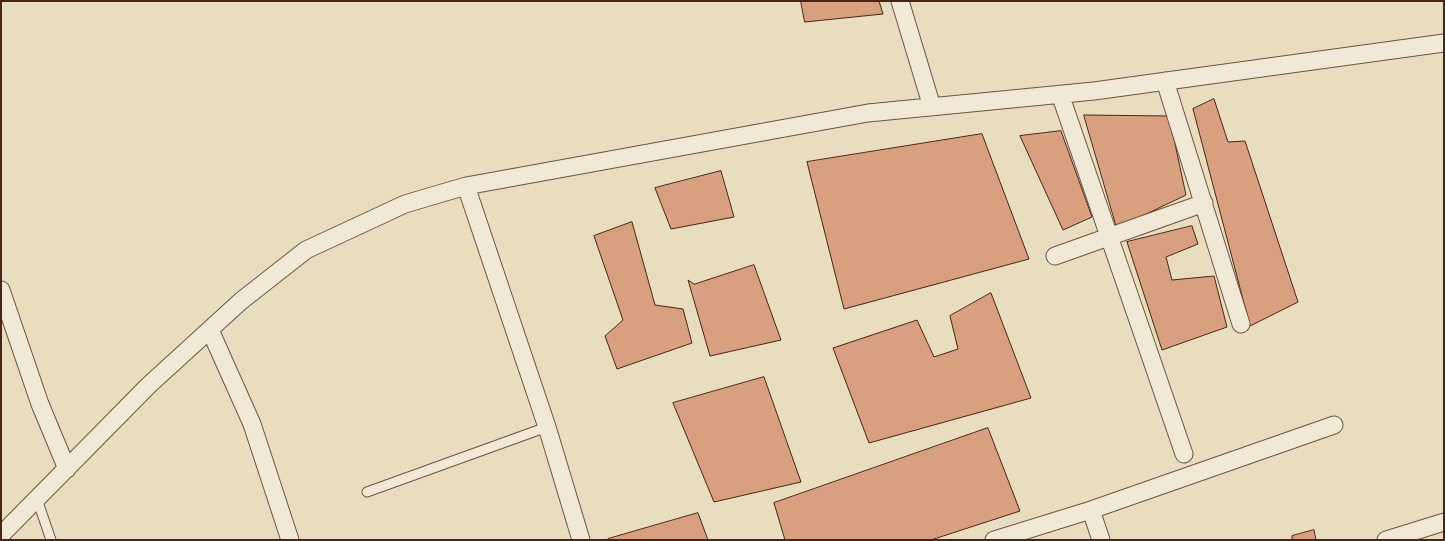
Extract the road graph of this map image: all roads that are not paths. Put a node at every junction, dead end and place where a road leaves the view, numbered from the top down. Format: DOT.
graph roads {
  1 [pos="900,1"];
  2 [pos="1444,43"];
  3 [pos="1165,81"];
  4 [pos="1060,94"];
  5 [pos="932,107"];
  6 [pos="466,186"];
  7 [pos="1204,203"];
  8 [pos="1109,237"];
  9 [pos="1055,256"];
  10 [pos="1,290"];
  11 [pos="1241,324"];
  12 [pos="210,330"];
  13 [pos="1334,425"];
  14 [pos="547,427"];
  15 [pos="1184,454"];
  16 [pos="67,469"];
  17 [pos="367,492"];
  18 [pos="37,499"];
  19 [pos="1091,510"];
  20 [pos="1444,522"];
  21 [pos="1,535"];
  22 [pos="1395,539"];
  23 [pos="51,540"];
  24 [pos="290,540"];
  25 [pos="581,540"];
  26 [pos="994,540"];
  27 [pos="1100,540"];
  1 -- 5 [label="street"];
  2 -- 3 [label="street"];
  3 -- 4 [label="street"];
  3 -- 7 [label="street"];
  4 -- 5 [label="street"];
  4 -- 8 [label="street"];
  5 -- 6 [label="street"];
  6 -- 12 [label="street"];
  6 -- 14 [label="street"];
  7 -- 8 [label="street"];
  7 -- 11 [label="street"];
  8 -- 9 [label="street"];
  8 -- 15 [label="street"];
  10 -- 16 [label="street"];
  12 -- 16 [label="street"];
  12 -- 24 [label="street"];
  13 -- 19 [label="street"];
  14 -- 17 [label="lane"];
  14 -- 25 [label="street"];
  16 -- 18 [label="street"];
  18 -- 21 [label="street"];
  18 -- 23 [label="lane"];
  19 -- 26 [label="street"];
  19 -- 27 [label="street"];
  20 -- 22 [label="street"];
}
